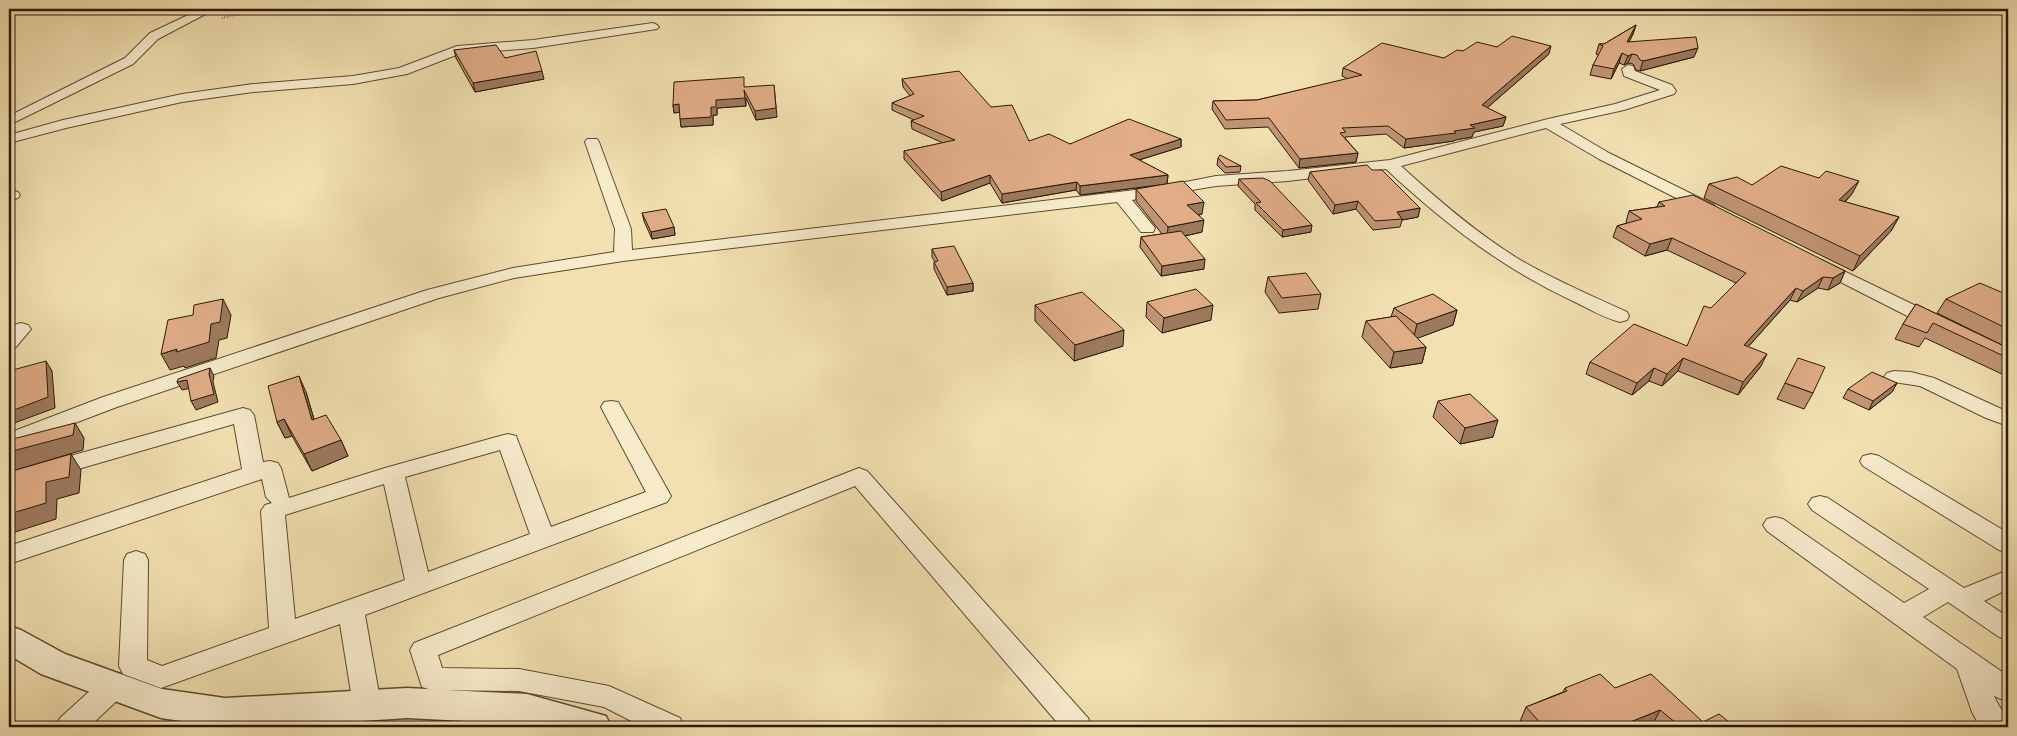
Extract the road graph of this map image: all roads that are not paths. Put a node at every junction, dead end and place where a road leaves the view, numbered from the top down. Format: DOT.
graph roads {
  1 [pos="209,9"];
  2 [pos="653,27"];
  3 [pos="1628,69"];
  4 [pos="9,121"];
  5 [pos="1548,124"];
  6 [pos="9,139"];
  7 [pos="592,142"];
  8 [pos="1390,164"];
  9 [pos="1120,196"];
  10 [pos="1722,215"];
  11 [pos="1147,228"];
  12 [pos="623,256"];
  13 [pos="1807,258"];
  14 [pos="1620,316"];
  15 [pos="1954,332"];
  16 [pos="1894,377"];
  17 [pos="611,407"];
  18 [pos="2008,419"];
  19 [pos="9,441"];
  20 [pos="1871,461"];
  21 [pos="254,472"];
  22 [pos="393,473"];
  23 [pos="9,481"];
  24 [pos="278,497"];
  25 [pos="1820,504"];
  26 [pos="1775,525"];
  27 [pos="544,539"];
  28 [pos="2008,544"];
  29 [pos="9,555"];
  30 [pos="136,560"];
  31 [pos="2008,579"];
  32 [pos="419,585"];
  33 [pos="1956,595"];
  34 [pos="351,610"];
  35 [pos="1902,616"];
  36 [pos="2008,630"];
  37 [pos="283,634"];
  38 [pos="9,639"];
  39 [pos="1969,664"];
  40 [pos="114,686"];
  41 [pos="2008,691"];
  42 [pos="428,692"];
  43 [pos="367,705"];
  44 [pos="70,727"];
  45 [pos="593,727"];
  46 [pos="670,727"];
  47 [pos="1078,727"];
  48 [pos="1996,727"];
  1 -- 4 [label="street"];
  2 -- 6 [label="street"];
  3 -- 5 [label="street"];
  5 -- 8 [label="street"];
  5 -- 10 [label="street"];
  7 -- 12 [label="street"];
  8 -- 9 [label="street"];
  8 -- 14 [label="street"];
  9 -- 11 [label="street"];
  9 -- 12 [label="street"];
  12 -- 19 [label="street"];
  13 -- 15 [label="street"];
  16 -- 18 [label="street"];
  17 -- 27 [label="street"];
  20 -- 28 [label="street"];
  21 -- 23 [label="street"];
  21 -- 24 [label="street"];
  21 -- 29 [label="street"];
  22 -- 27 [label="street"];
  22 -- 32 [label="street"];
  22 -- 37 [label="street"];
  25 -- 33 [label="street"];
  26 -- 35 [label="street"];
  27 -- 32 [label="street"];
  30 -- 37 [label="street"];
  31 -- 33 [label="street"];
  32 -- 34 [label="street"];
  33 -- 35 [label="street"];
  33 -- 36 [label="street"];
  34 -- 37 [label="street"];
  34 -- 43 [label="street"];
  35 -- 39 [label="street"];
  38 -- 40 [label="street"];
  39 -- 41 [label="street"];
  39 -- 48 [label="street"];
  40 -- 43 [label="street"];
  40 -- 44 [label="street"];
  42 -- 43 [label="street"];
  42 -- 45 [label="street"];
  42 -- 46 [label="street"];
  42 -- 47 [label="street"];
}
